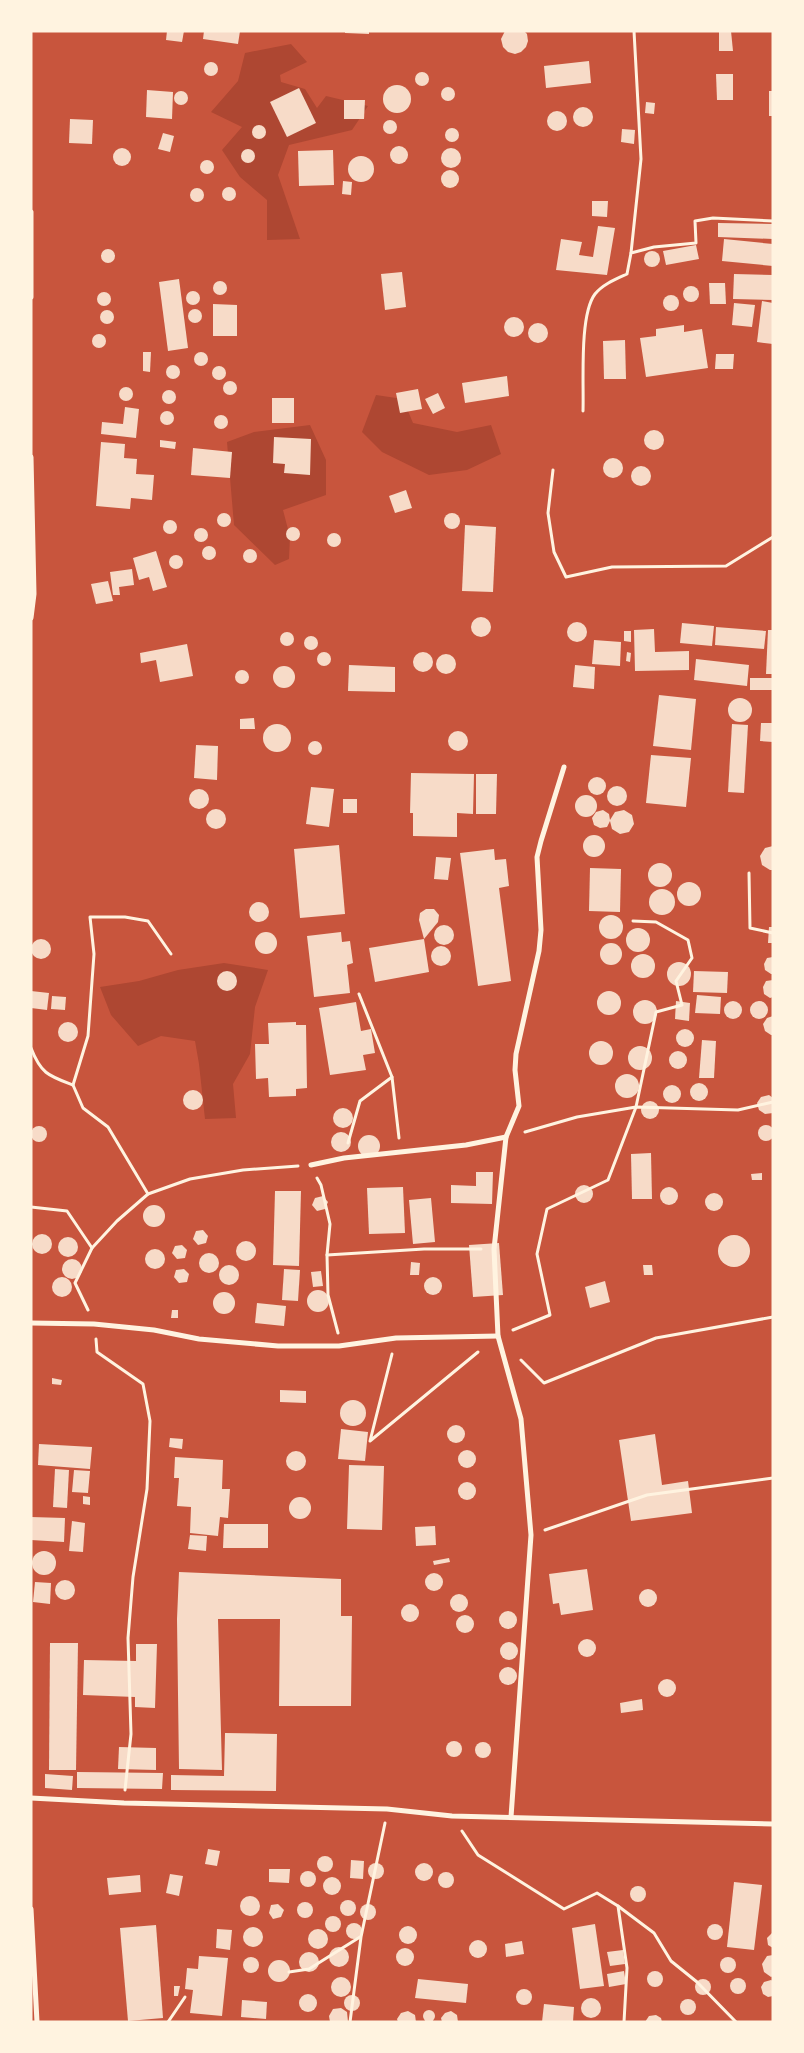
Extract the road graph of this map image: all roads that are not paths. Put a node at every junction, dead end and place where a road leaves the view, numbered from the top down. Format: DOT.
graph roads {
  1 [pos="31,212"];
  2 [pos="31,297"];
  3 [pos="31,458"];
  4 [pos="31,618"];
  5 [pos="564,767"];
  6 [pos="506,1137"];
  7 [pos="310,1166"];
  8 [pos="31,1323"];
  9 [pos="498,1336"];
  10 [pos="31,1798"];
  11 [pos="511,1817"];
  12 [pos="773,1824"];
  13 [pos="31,1909"];
  14 [pos="37,2022"];
  1 -- 2 [label="street"];
  3 -- 4 [label="street"];
  5 -- 6 [label="street"];
  6 -- 7 [label="street"];
  6 -- 9 [label="street"];
  8 -- 9 [label="street"];
  9 -- 11 [label="street"];
  10 -- 11 [label="street"];
  11 -- 12 [label="street"];
  13 -- 14 [label="street"];
}
